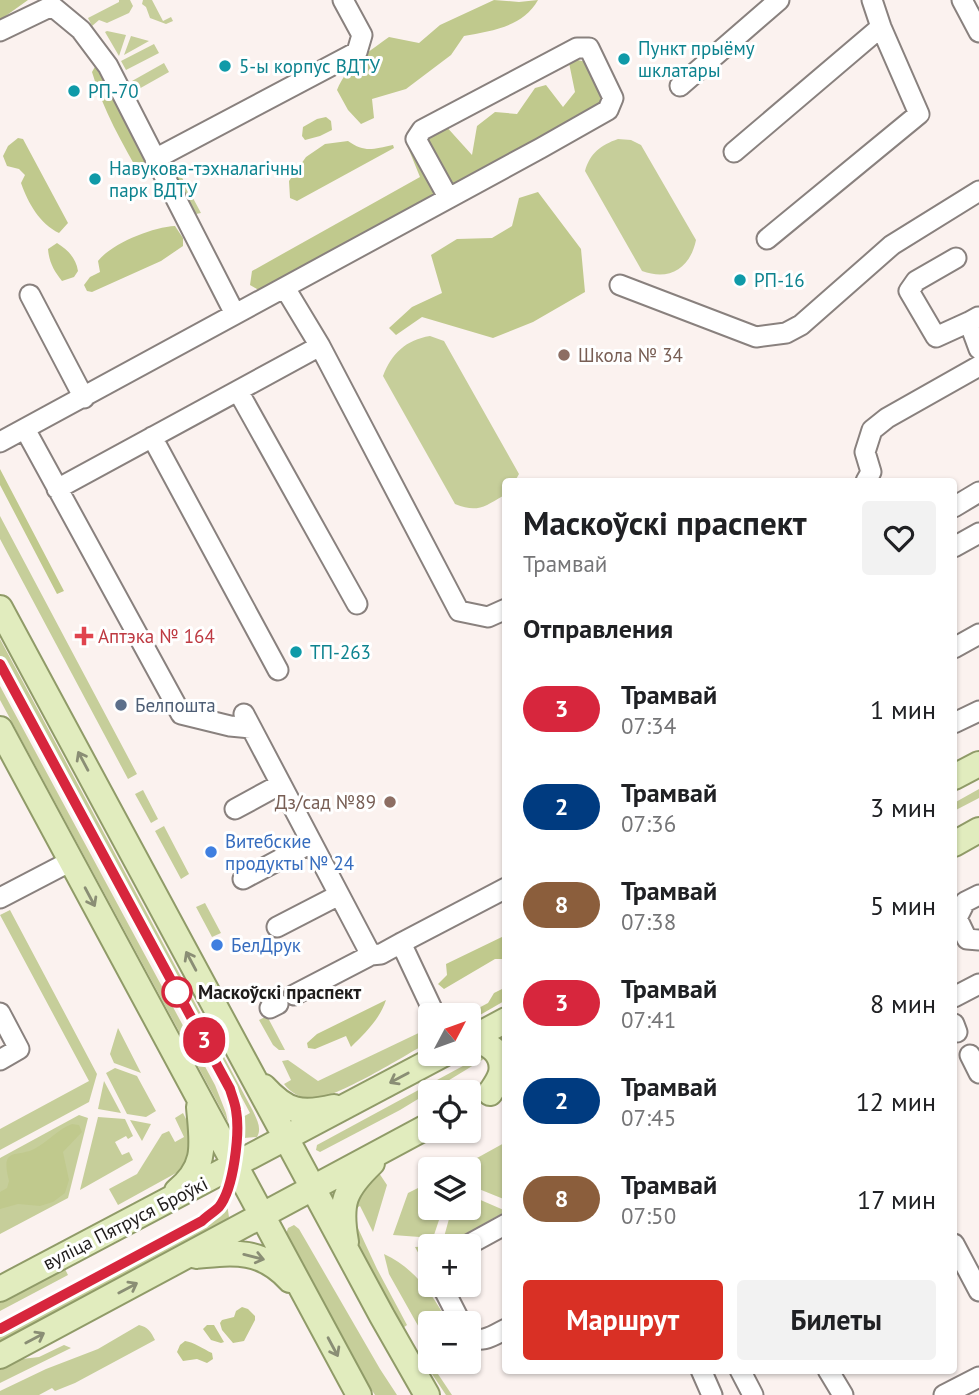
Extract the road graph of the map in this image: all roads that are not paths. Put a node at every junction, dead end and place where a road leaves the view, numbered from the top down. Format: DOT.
graph roads {
  1 [pos="343,0"];
  2 [pos="779,0"];
  3 [pos="872,0"];
  4 [pos="962,0"];
  5 [pos="50,3"];
  6 [pos="881,27"];
  7 [pos="0,31"];
  8 [pos="979,32"];
  9 [pos="680,86"];
  10 [pos="734,152"];
  11 [pos="155,159"];
  12 [pos="979,191"];
  13 [pos="448,197"];
  14 [pos="767,239"];
  15 [pos="956,258"];
  16 [pos="620,285"];
  17 [pos="285,288"];
  18 [pos="30,295"];
  19 [pos="235,314"];
  20 [pos="974,319"];
  21 [pos="320,346"];
  22 [pos="979,349"];
  23 [pos="979,366"];
  24 [pos="238,391"];
  25 [pos="84,398"];
  26 [pos="25,429"];
  27 [pos="152,437"];
  28 [pos="0,442"];
  29 [pos="868,478"];
  30 [pos="57,489"];
  31 [pos="979,492"];
  32 [pos="957,505"];
  33 [pos="979,533"];
  34 [pos="957,545"];
  35 [pos="356,604"];
  36 [pos="0,608"];
  37 [pos="502,611"];
  38 [pos="979,634"];
  39 [pos="957,646"];
  40 [pos="278,670"];
  41 [pos="979,710"];
  42 [pos="957,721"];
  43 [pos="0,729"];
  44 [pos="979,764"];
  45 [pos="957,775"];
  46 [pos="281,784"];
  47 [pos="235,809"];
  48 [pos="979,830"];
  49 [pos="957,842"];
  50 [pos="311,843"];
  51 [pos="71,861"];
  52 [pos="243,879"];
  53 [pos="502,890"];
  54 [pos="339,895"];
  55 [pos="979,895"];
  56 [pos="0,898"];
  57 [pos="277,928"];
  58 [pos="979,940"];
  59 [pos="401,943"];
  60 [pos="371,955"];
  61 [pos="979,984"];
  62 [pos="957,996"];
  63 [pos="281,1002"];
  64 [pos="429,1003"];
  65 [pos="0,1013"];
  66 [pos="502,1024"];
  67 [pos="481,1035"];
  68 [pos="481,1043"];
  69 [pos="0,1060"];
  70 [pos="247,1064"];
  71 [pos="422,1066"];
  72 [pos="488,1094"];
  73 [pos="198,1098"];
  74 [pos="354,1102"];
  75 [pos="418,1132"];
  76 [pos="287,1138"];
  77 [pos="388,1148"];
  78 [pos="236,1165"];
  79 [pos="312,1187"];
  80 [pos="160,1205"];
  81 [pos="262,1215"];
  82 [pos="502,1226"];
  83 [pos="481,1238"];
  84 [pos="957,1250"];
  85 [pos="347,1253"];
  86 [pos="187,1256"];
  87 [pos="0,1289"];
  88 [pos="979,1291"];
  89 [pos="307,1298"];
  90 [pos="502,1331"];
  91 [pos="481,1339"];
  92 [pos="0,1356"];
  93 [pos="705,1374"];
  94 [pos="742,1374"];
  95 [pos="830,1374"];
  96 [pos="979,1377"];
  97 [pos="359,1395"];
  98 [pos="427,1395"];
  99 [pos="712,1395"];
  100 [pos="753,1395"];
  101 [pos="843,1395"];
  102 [pos="944,1395"];
  1 -- 11 [label="lane"];
  2 -- 9 [label="lane"];
  3 -- 6 [label="lane"];
  4 -- 8 [label="lane"];
  5 -- 7 [label="lane"];
  5 -- 11 [label="lane"];
  6 -- 10 [label="lane"];
  6 -- 14 [label="lane"];
  11 -- 19 [label="lane"];
  12 -- 16 [label="lane"];
  13 -- 13 [label="lane"];
  13 -- 17 [label="lane"];
  15 -- 20 [label="lane"];
  17 -- 19 [label="lane"];
  17 -- 21 [label="lane"];
  18 -- 25 [label="lane"];
  19 -- 25 [label="lane"];
  20 -- 22 [label="lane"];
  21 -- 24 [label="lane"];
  21 -- 37 [label="lane"];
  23 -- 29 [label="lane"];
  24 -- 27 [label="lane"];
  24 -- 35 [label="lane"];
  25 -- 26 [label="lane"];
  26 -- 28 [label="lane"];
  26 -- 30 [label="lane"];
  27 -- 30 [label="lane"];
  27 -- 40 [label="lane"];
  30 -- 46 [label="lane"];
  31 -- 32 [label="lane"];
  33 -- 34 [label="lane"];
  70 -- 36 [label="main road, one-way"];
  38 -- 39 [label="lane"];
  41 -- 42 [label="lane"];
  43 -- 51 [label="main road"];
  44 -- 45 [label="main road"];
  46 -- 47 [label="lane"];
  46 -- 50 [label="lane"];
  48 -- 49 [label="main road"];
  50 -- 52 [label="lane"];
  50 -- 54 [label="lane"];
  51 -- 56 [label="lane"];
  51 -- 73 [label="main road, one-way"];
  53 -- 59 [label="lane"];
  54 -- 57 [label="lane"];
  54 -- 60 [label="lane"];
  55 -- 58 [label="lane"];
  59 -- 60 [label="lane"];
  59 -- 64 [label="lane"];
  60 -- 63 [label="lane"];
  61 -- 62 [label="lane"];
  65 -- 69 [label="lane"];
  66 -- 67 [label="main road"];
  68 -- 72 [label="main road"];
  70 -- 74 [label="main road"];
  70 -- 76 [label="main road"];
  71 -- 74 [label="main road, вуліца Пятруся Броўкі, one-way"];
  73 -- 78 [label="main road"];
  73 -- 80 [label="main road"];
  74 -- 76 [label="main road, вуліца Пятруся Броўкі"];
  75 -- 77 [label="main road"];
  76 -- 78 [label="main road, вуліца Пятруся Броўкі"];
  76 -- 79 [label="main road"];
  77 -- 79 [label="main road"];
  77 -- 85 [label="main road"];
  78 -- 80 [label="main road, вуліца Пятруся Броўкі"];
  78 -- 81 [label="main road"];
  79 -- 81 [label="main road"];
  79 -- 85 [label="main road"];
  80 -- 87 [label="main road, вуліца Пятруся Броўкі"];
  81 -- 86 [label="main road"];
  81 -- 89 [label="main road"];
  82 -- 83 [label="lane"];
  84 -- 88 [label="lane"];
  85 -- 98 [label="main road"];
  86 -- 89 [label="main road, one-way"];
  92 -- 86 [label="main road, one-way"];
  89 -- 97 [label="main road, one-way"];
  90 -- 91 [label="lane"];
  93 -- 99 [label="lane"];
  94 -- 100 [label="lane"];
  95 -- 101 [label="lane"];
  96 -- 102 [label="lane"];
}
